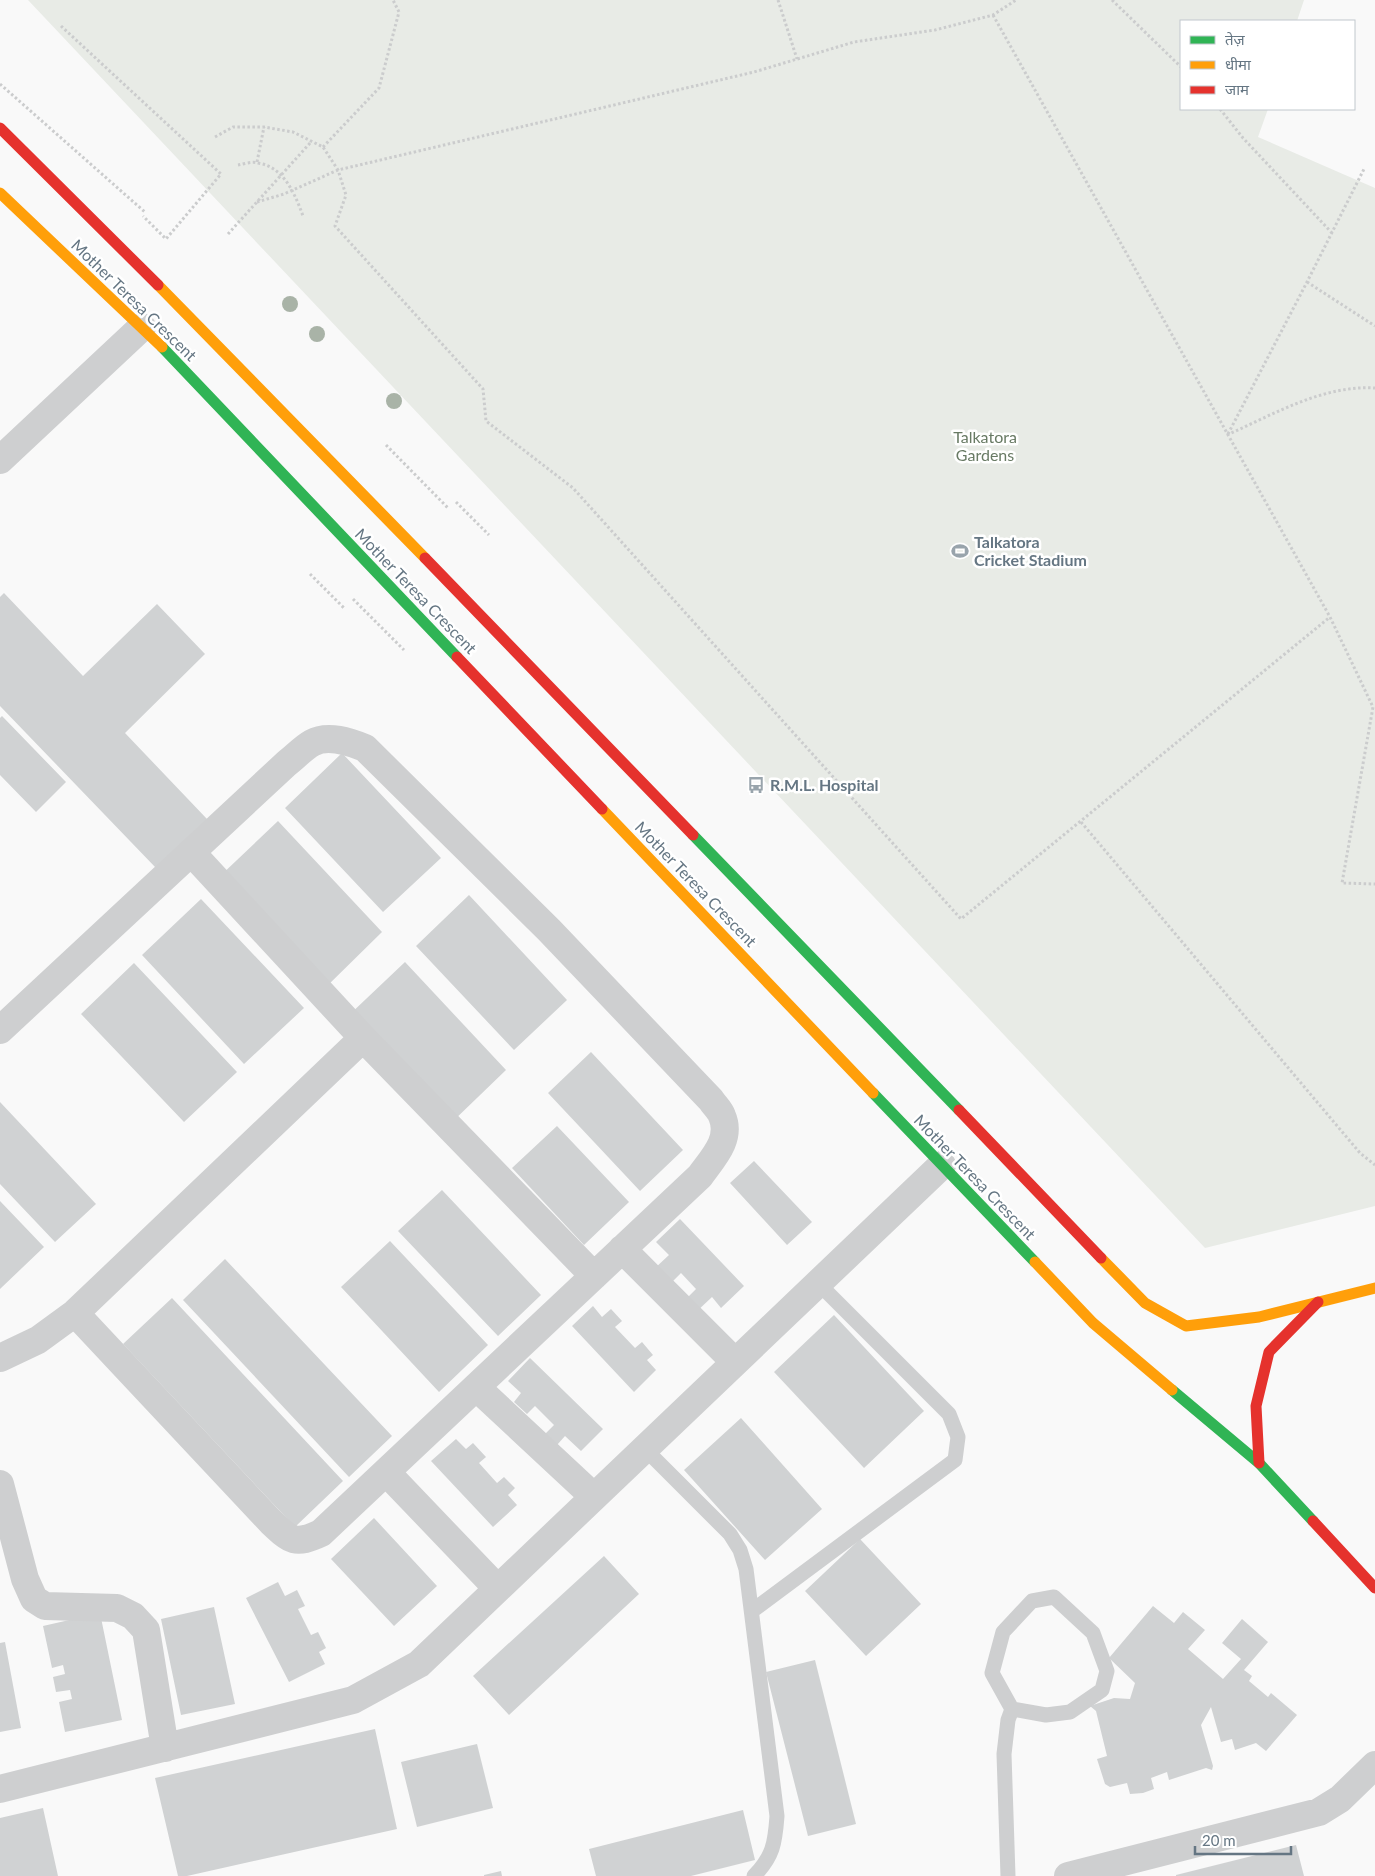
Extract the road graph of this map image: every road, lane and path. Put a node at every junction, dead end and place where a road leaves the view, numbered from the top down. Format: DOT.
graph roads {
  1 [pos="392,0"];
  2 [pos="778,0"];
  3 [pos="1016,0"];
  4 [pos="1112,0"];
  5 [pos="993,15"];
  6 [pos="61,26"];
  7 [pos="797,59"];
  8 [pos="1180,66"];
  9 [pos="0,84"];
  10 [pos="1221,110"];
  11 [pos="264,127"];
  12 [pos="0,128"];
  13 [pos="215,137"];
  14 [pos="312,142"];
  15 [pos="323,147"];
  16 [pos="257,162"];
  17 [pos="238,165"];
  18 [pos="1364,169"];
  19 [pos="338,170"];
  20 [pos="281,176"];
  21 [pos="293,190"];
  22 [pos="0,193"];
  23 [pos="257,202"];
  24 [pos="303,216"];
  25 [pos="1332,233"];
  26 [pos="228,234"];
  27 [pos="1307,282"];
  28 [pos="1375,326"];
  29 [pos="142,327"];
  30 [pos="1375,388"];
  31 [pos="1227,434"];
  32 [pos="386,445"];
  33 [pos="0,460"];
  34 [pos="456,502"];
  35 [pos="448,508"];
  36 [pos="489,535"];
  37 [pos="310,574"];
  38 [pos="353,599"];
  39 [pos="344,608"];
  40 [pos="1330,617"];
  41 [pos="404,650"];
  42 [pos="1080,822"];
  43 [pos="191,852"];
  44 [pos="1375,884"];
  45 [pos="0,1030"];
  46 [pos="363,1038"];
  47 [pos="942,1165"];
  48 [pos="1375,1165"];
  49 [pos="622,1249"];
  50 [pos="594,1276"];
  51 [pos="817,1282"];
  52 [pos="1375,1288"];
  53 [pos="1318,1302"];
  54 [pos="75,1312"];
  55 [pos="0,1358"];
  56 [pos="734,1361"];
  57 [pos="476,1387"];
  58 [pos="644,1448"];
  59 [pos="1259,1463"];
  60 [pos="386,1472"];
  61 [pos="0,1484"];
  62 [pos="594,1496"];
  63 [pos="497,1588"];
  64 [pos="1375,1588"];
  65 [pos="752,1611"];
  66 [pos="1012,1709"];
  67 [pos="165,1748"];
  68 [pos="1375,1765"];
  69 [pos="0,1789"];
  70 [pos="754,1876"];
  71 [pos="1008,1876"];
  72 [pos="1068,1876"];
  1 -- 15 [label="path"];
  2 -- 7 [label="path"];
  3 -- 5 [label="path"];
  4 -- 8 [label="path"];
  5 -- 7 [label="path"];
  5 -- 31 [label="path"];
  6 -- 9 [label="path"];
  7 -- 19 [label="path"];
  10 -- 25 [label="path"];
  11 -- 13 [label="path"];
  11 -- 14 [label="path"];
  11 -- 16 [label="path"];
  12 -- 53 [label="main road, Mother Teresa Crescent"];
  14 -- 15 [label="path"];
  14 -- 20 [label="path"];
  15 -- 19 [label="path"];
  16 -- 17 [label="path"];
  16 -- 20 [label="path"];
  18 -- 25 [label="path"];
  19 -- 21 [label="path"];
  19 -- 42 [label="path"];
  20 -- 21 [label="path"];
  20 -- 23 [label="path"];
  21 -- 23 [label="path"];
  21 -- 24 [label="path"];
  22 -- 29 [label="main road, Mother Teresa Crescent"];
  23 -- 26 [label="path"];
  25 -- 27 [label="path"];
  27 -- 28 [label="path"];
  27 -- 31 [label="path"];
  29 -- 33 [label="street"];
  29 -- 47 [label="main road, Mother Teresa Crescent"];
  30 -- 31 [label="path"];
  31 -- 40 [label="path"];
  32 -- 35 [label="path"];
  34 -- 36 [label="path"];
  37 -- 39 [label="path"];
  38 -- 41 [label="path"];
  40 -- 42 [label="path"];
  40 -- 44 [label="path"];
  42 -- 48 [label="path"];
  43 -- 45 [label="street"];
  43 -- 46 [label="street"];
  43 -- 49 [label="street"];
  46 -- 50 [label="street"];
  46 -- 54 [label="street"];
  47 -- 51 [label="street"];
  47 -- 59 [label="main road, Mother Teresa Crescent"];
  49 -- 50 [label="street"];
  49 -- 56 [label="street"];
  50 -- 57 [label="street"];
  51 -- 56 [label="street"];
  51 -- 65 [label="lane"];
  52 -- 53 [label="main road, Mother Teresa Crescent"];
  53 -- 59 [label="main road"];
  54 -- 55 [label="street"];
  54 -- 60 [label="street"];
  56 -- 58 [label="street"];
  57 -- 60 [label="street"];
  57 -- 62 [label="street"];
  58 -- 62 [label="street"];
  58 -- 65 [label="lane"];
  59 -- 64 [label="main road, Mother Teresa Crescent"];
  60 -- 63 [label="street"];
  61 -- 67 [label="street"];
  62 -- 63 [label="street"];
  63 -- 67 [label="street"];
  65 -- 70 [label="lane"];
  66 -- 66 [label="lane"];
  66 -- 71 [label="lane"];
  67 -- 69 [label="street"];
  68 -- 72 [label="street"];
}
